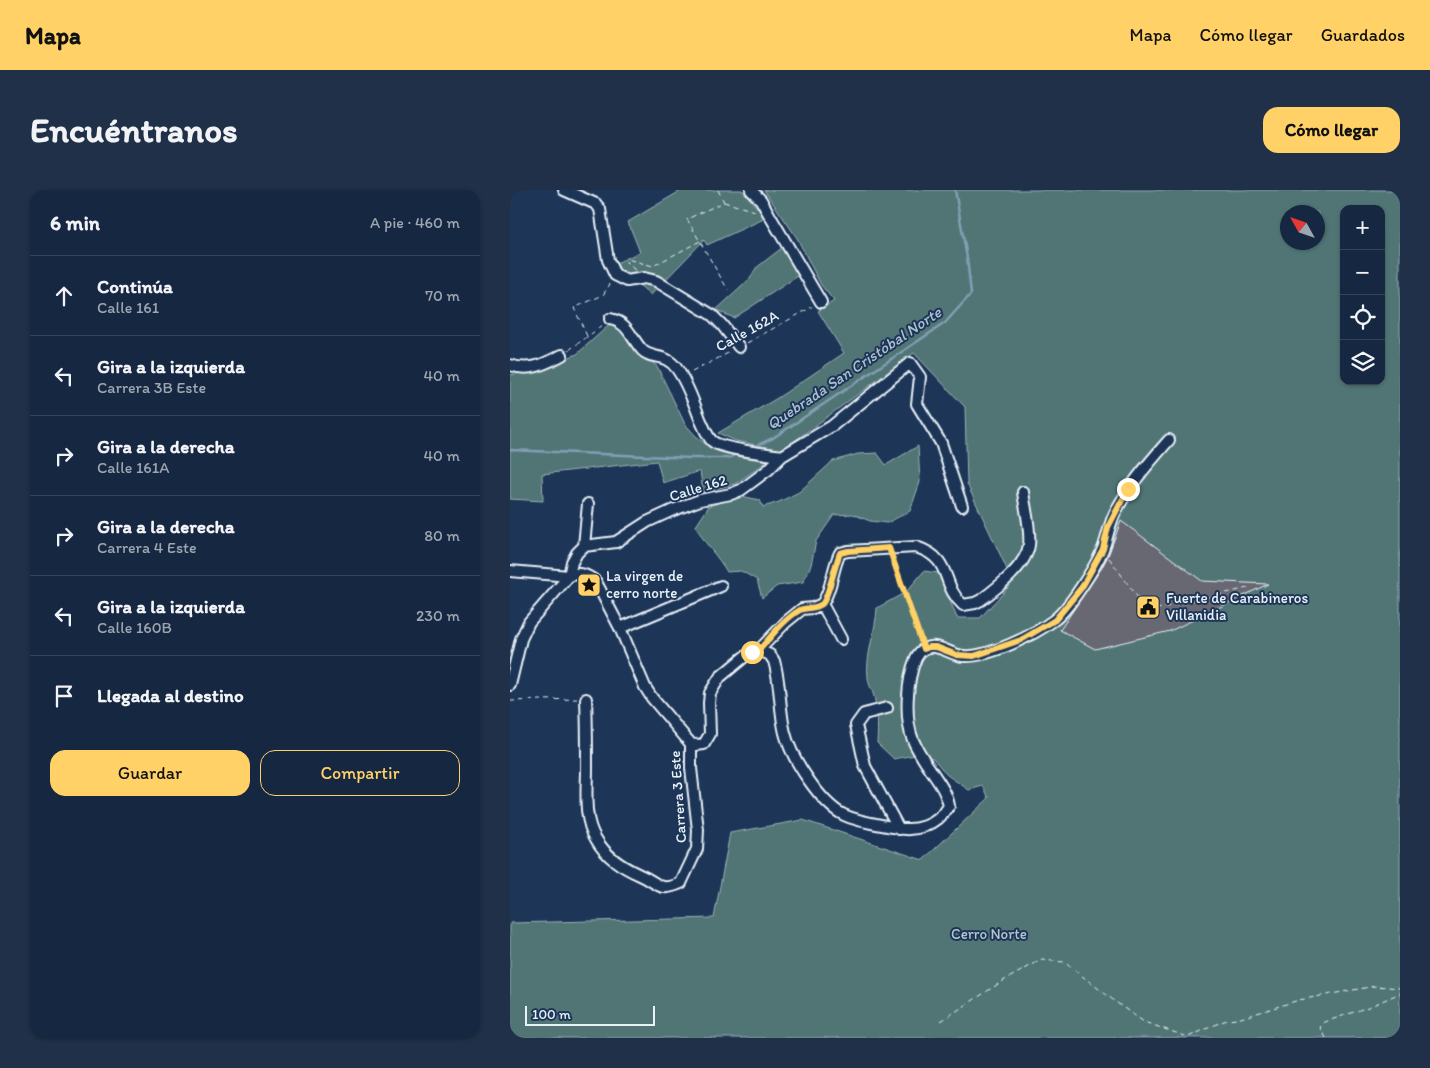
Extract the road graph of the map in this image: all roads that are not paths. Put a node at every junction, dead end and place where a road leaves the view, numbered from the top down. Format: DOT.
graph roads {
  1 [pos="564,190"];
  2 [pos="751,190"];
  3 [pos="821,302"];
  4 [pos="610,319"];
  5 [pos="739,347"];
  6 [pos="562,355"];
  7 [pos="510,364"];
  8 [pos="1169,440"];
  9 [pos="782,456"];
  10 [pos="1023,492"];
  11 [pos="588,504"];
  12 [pos="962,506"];
  13 [pos="584,546"];
  14 [pos="510,570"];
  15 [pos="569,576"];
  16 [pos="721,586"];
  17 [pos="822,604"];
  18 [pos="620,628"];
  19 [pos="841,639"];
  20 [pos="759,650"];
  21 [pos="510,685"];
  22 [pos="586,699"];
  23 [pos="887,708"];
  24 [pos="691,744"];
  25 [pos="900,829"];
  1 -- 5 [label="street"];
  2 -- 3 [label="street"];
  4 -- 9 [label="street"];
  6 -- 7 [label="street"];
  8 -- 25 [label="street"];
  9 -- 12 [label="street, Calle 162"];
  9 -- 13 [label="street, Calle 162"];
  10 -- 17 [label="street"];
  11 -- 13 [label="street"];
  13 -- 15 [label="street"];
  14 -- 15 [label="street"];
  15 -- 18 [label="street, Carrera 3 Este"];
  15 -- 21 [label="street"];
  16 -- 18 [label="street"];
  17 -- 19 [label="street"];
  17 -- 20 [label="street"];
  18 -- 24 [label="street, Carrera 3 Este"];
  20 -- 24 [label="street"];
  20 -- 25 [label="street"];
  22 -- 24 [label="street, Carrera 3 Este"];
  23 -- 25 [label="street"];
}
